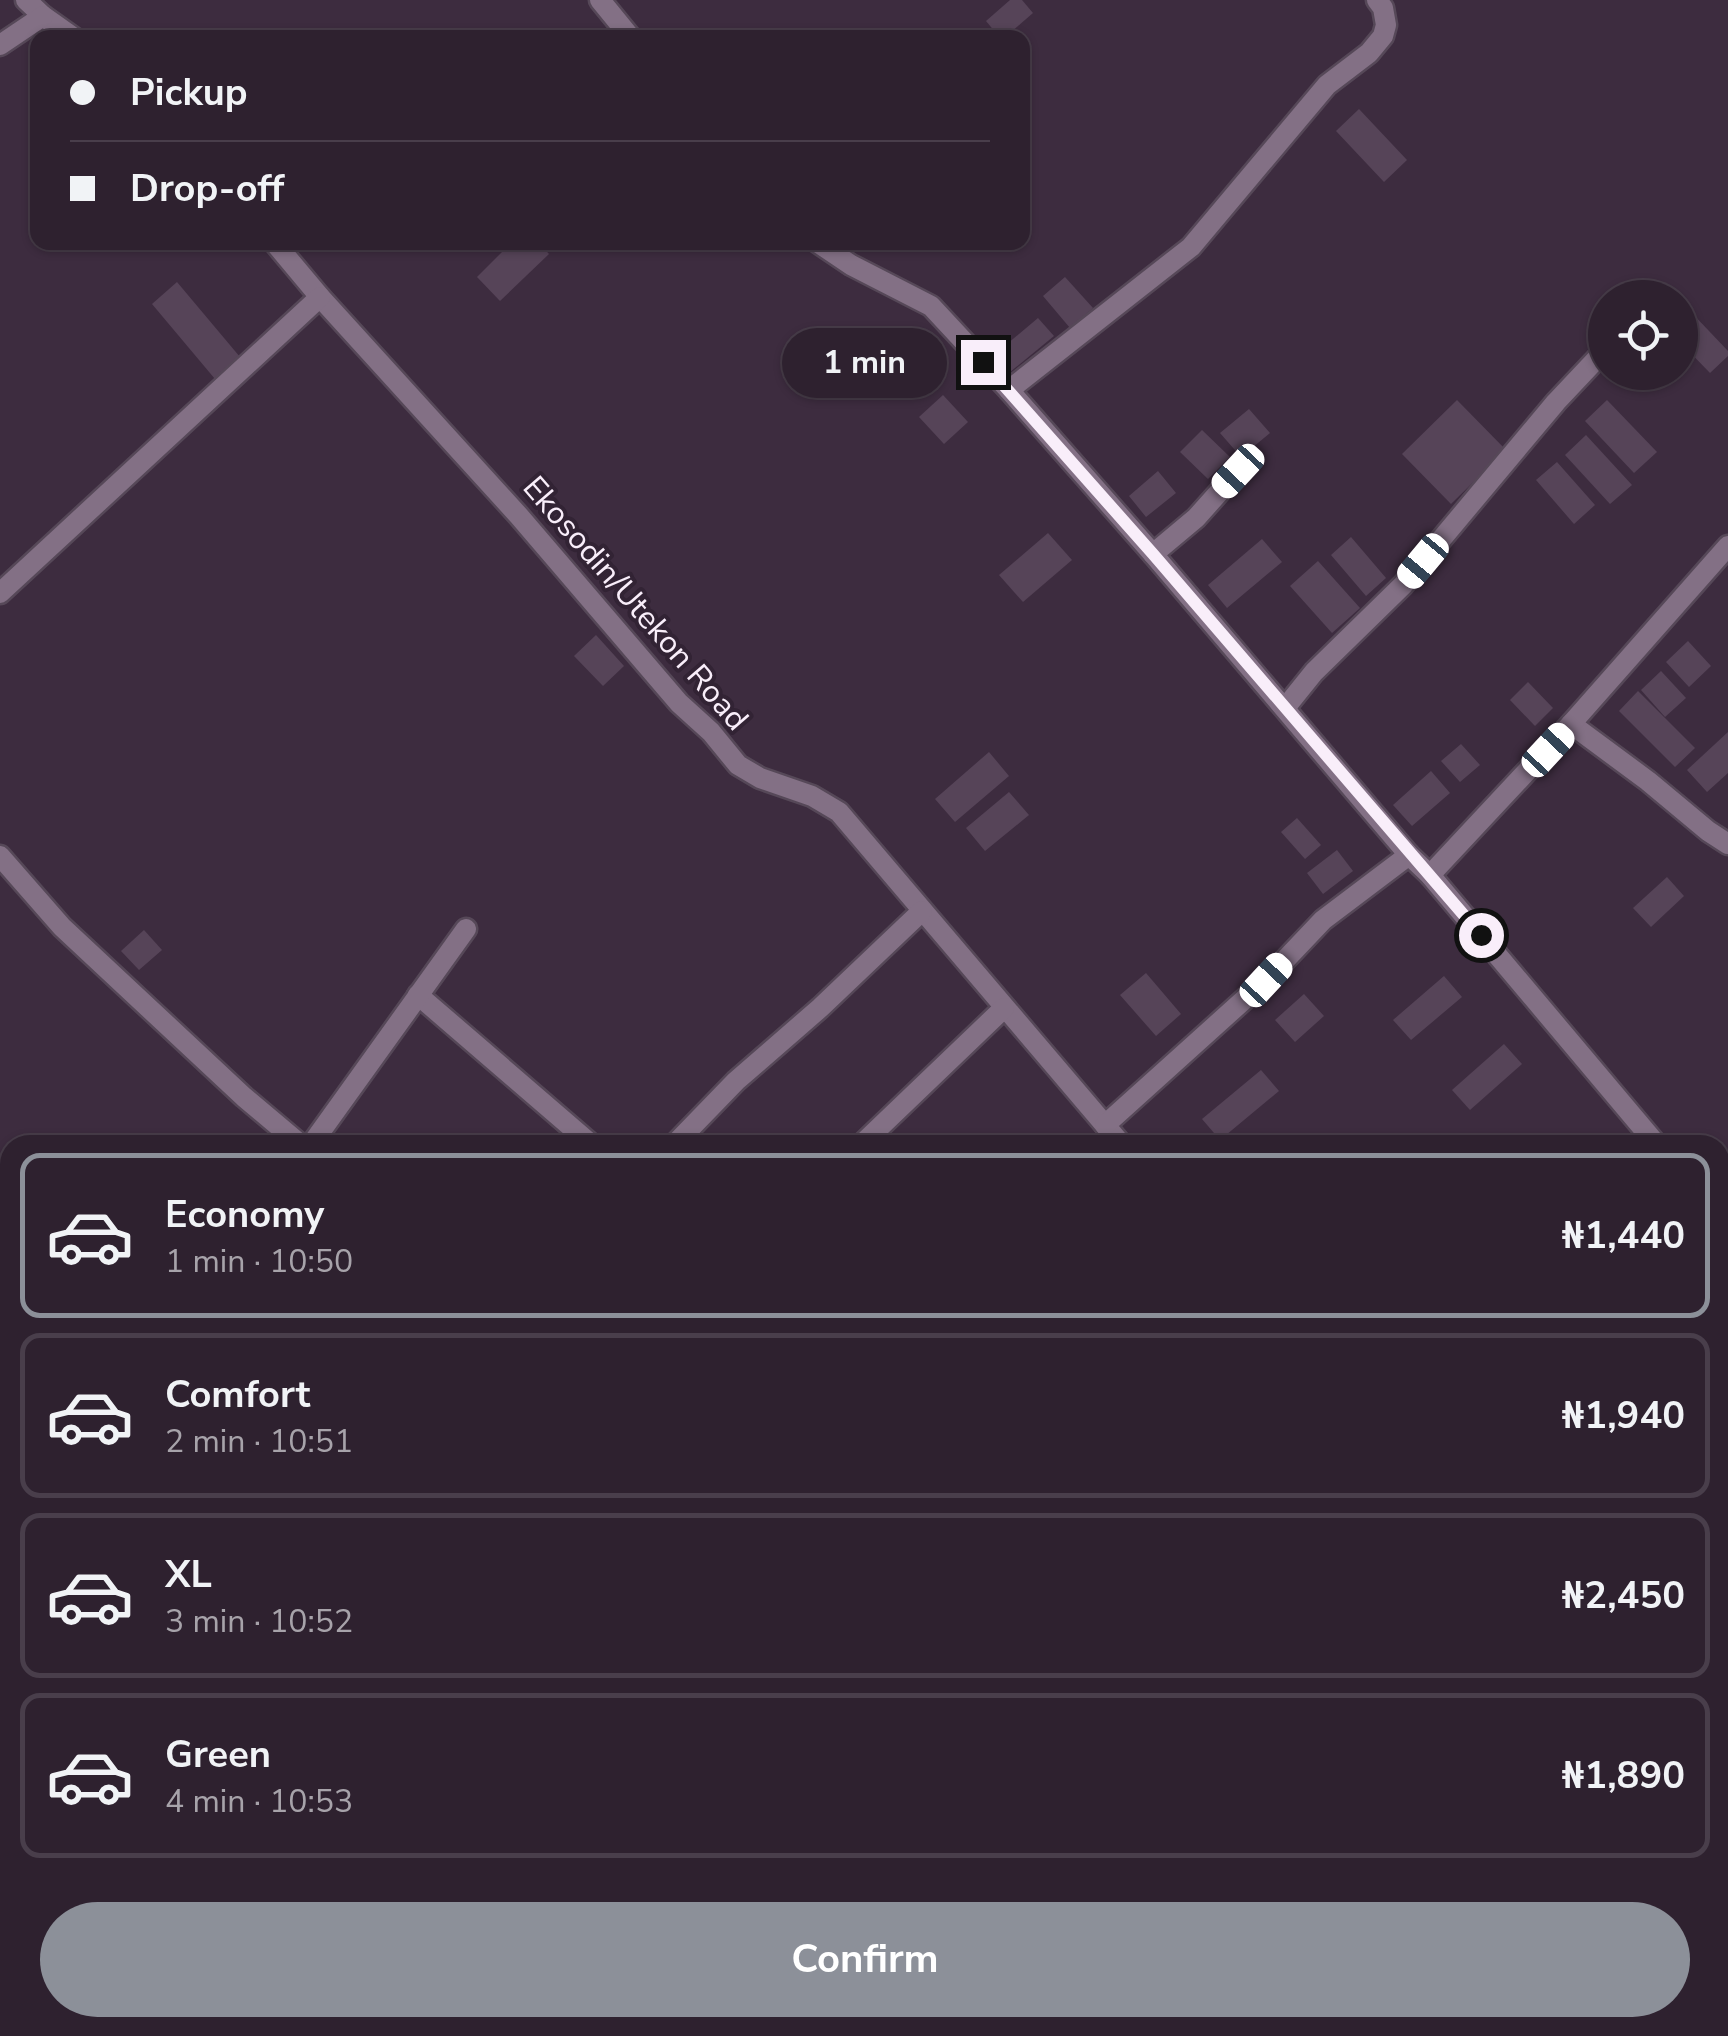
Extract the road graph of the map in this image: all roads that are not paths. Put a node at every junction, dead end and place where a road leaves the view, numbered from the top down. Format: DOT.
graph roads {
  1 [pos="26,0"];
  2 [pos="600,0"];
  3 [pos="1377,0"];
  4 [pos="43,16"];
  5 [pos="63,30"];
  6 [pos="624,30"];
  7 [pos="0,44"];
  8 [pos="281,250"];
  9 [pos="830,250"];
  10 [pos="320,297"];
  11 [pos="1588,368"];
  12 [pos="1009,390"];
  13 [pos="1238,471"];
  14 [pos="1727,549"];
  15 [pos="1153,554"];
  16 [pos="0,592"];
  17 [pos="1285,708"];
  18 [pos="1572,724"];
  19 [pos="1728,844"];
  20 [pos="1409,854"];
  21 [pos="4,868"];
  22 [pos="1430,875"];
  23 [pos="922,911"];
  24 [pos="466,929"];
  25 [pos="418,995"];
  26 [pos="1004,1008"];
  27 [pos="1106,1125"];
  28 [pos="289,1135"];
  29 [pos="318,1135"];
  30 [pos="580,1135"];
  31 [pos="684,1135"];
  32 [pos="871,1135"];
  33 [pos="1114,1135"];
  34 [pos="1650,1135"];
  1 -- 4 [label="street"];
  2 -- 6 [label="street"];
  3 -- 12 [label="street"];
  4 -- 5 [label="street"];
  4 -- 7 [label="street"];
  8 -- 10 [label="street, Ekosodin/Utekon Road"];
  9 -- 12 [label="street"];
  10 -- 16 [label="street"];
  10 -- 23 [label="street, Ekosodin/Utekon Road"];
  11 -- 17 [label="street"];
  12 -- 15 [label="street"];
  13 -- 15 [label="street"];
  14 -- 18 [label="street"];
  15 -- 17 [label="street"];
  17 -- 20 [label="street"];
  18 -- 19 [label="street"];
  18 -- 22 [label="street"];
  20 -- 22 [label="street"];
  20 -- 27 [label="street"];
  21 -- 28 [label="street"];
  22 -- 34 [label="street"];
  23 -- 26 [label="street, Ekosodin/Utekon Road"];
  23 -- 31 [label="street"];
  24 -- 25 [label="street"];
  25 -- 29 [label="street"];
  25 -- 30 [label="street"];
  26 -- 27 [label="street, Ekosodin/Utekon Road"];
  26 -- 32 [label="street"];
  27 -- 33 [label="street, Ekosodin/Utekon Road"];
}
